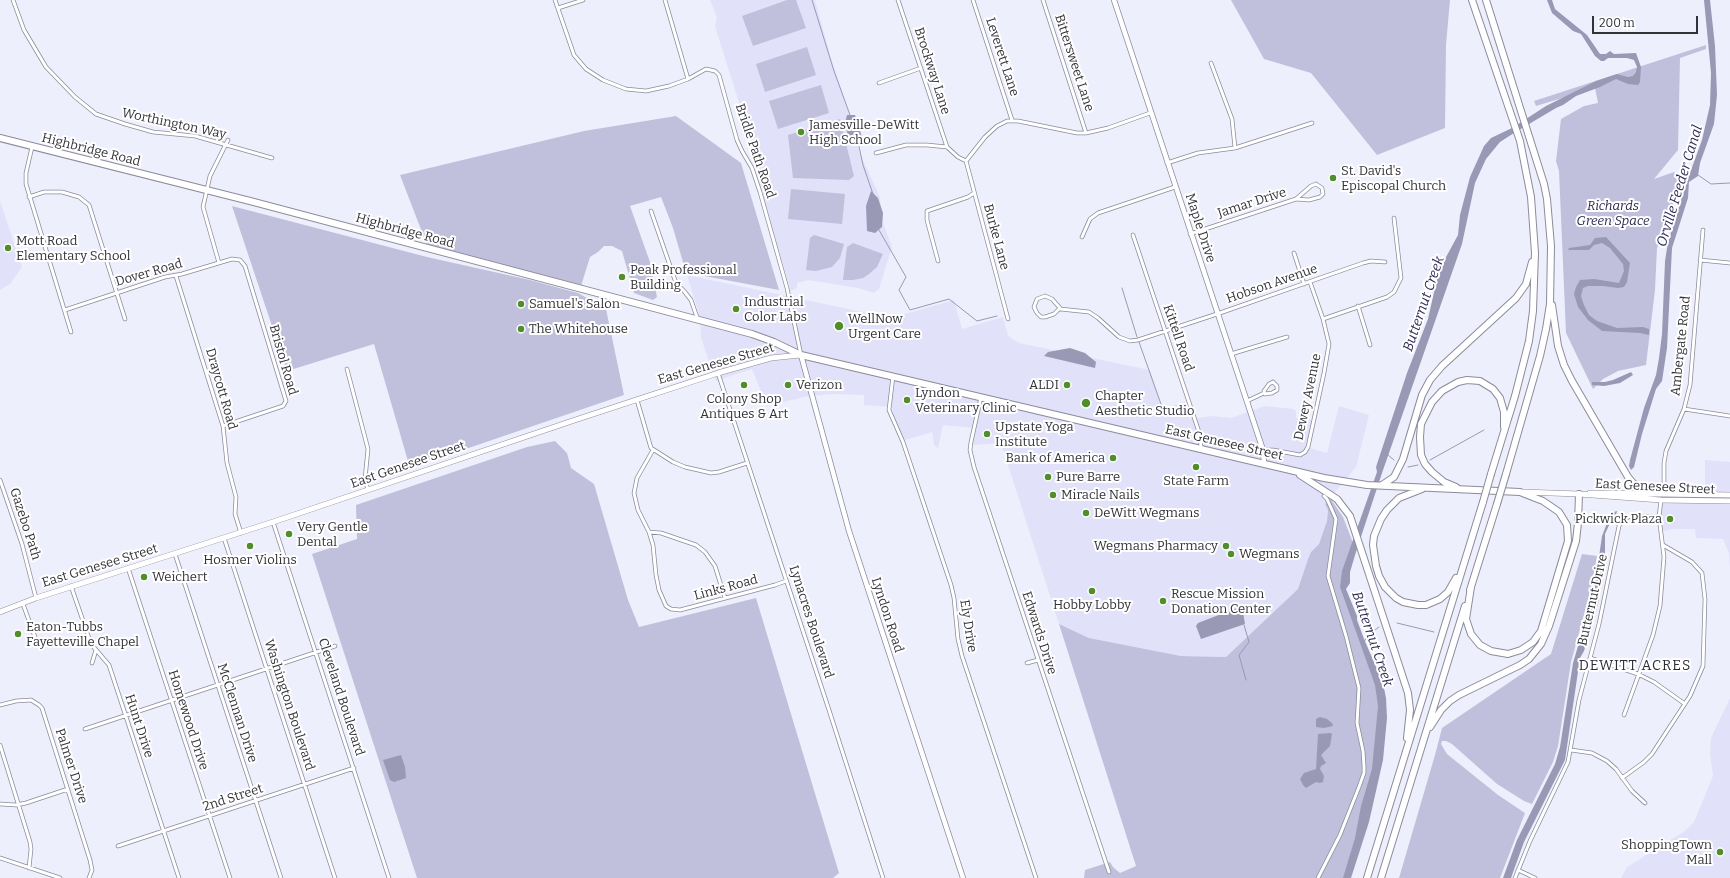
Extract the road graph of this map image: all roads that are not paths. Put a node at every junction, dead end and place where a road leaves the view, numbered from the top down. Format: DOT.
graph roads {
  1 [pos="13,0"];
  2 [pos="555,0"];
  3 [pos="583,0"];
  4 [pos="665,0"];
  5 [pos="898,0"];
  6 [pos="973,0"];
  7 [pos="1043,0"];
  8 [pos="1114,0"];
  9 [pos="1472,0"];
  10 [pos="1486,0"];
  11 [pos="558,8"];
  12 [pos="1211,63"];
  13 [pos="921,68"];
  14 [pos="688,79"];
  15 [pos="879,83"];
  16 [pos="1150,113"];
  17 [pos="1012,120"];
  18 [pos="1312,123"];
  19 [pos="1086,133"];
  20 [pos="0,138"];
  21 [pos="228,140"];
  22 [pos="226,144"];
  23 [pos="32,147"];
  24 [pos="947,148"];
  25 [pos="1235,148"];
  26 [pos="876,154"];
  27 [pos="272,158"];
  28 [pos="966,161"];
  29 [pos="1167,163"];
  30 [pos="1175,187"];
  31 [pos="207,191"];
  32 [pos="974,193"];
  33 [pos="29,197"];
  34 [pos="1296,199"];
  35 [pos="651,211"];
  36 [pos="1394,218"];
  37 [pos="1702,230"];
  38 [pos="1190,234"];
  39 [pos="1133,235"];
  40 [pos="1082,237"];
  41 [pos="1535,245"];
  42 [pos="1294,253"];
  43 [pos="240,260"];
  44 [pos="1700,260"];
  45 [pos="938,261"];
  46 [pos="1385,262"];
  47 [pos="219,263"];
  48 [pos="1730,263"];
  49 [pos="176,276"];
  50 [pos="1310,282"];
  51 [pos="1304,284"];
  52 [pos="1551,290"];
  53 [pos="117,293"];
  54 [pos="1358,306"];
  55 [pos="1060,309"];
  56 [pos="64,310"];
  57 [pos="1217,314"];
  58 [pos="125,319"];
  59 [pos="1008,319"];
  60 [pos="1323,319"];
  61 [pos="698,320"];
  62 [pos="71,332"];
  63 [pos="1165,332"];
  64 [pos="1287,337"];
  65 [pos="1370,344"];
  66 [pos="1231,354"];
  67 [pos="801,355"];
  68 [pos="347,368"];
  69 [pos="718,373"];
  70 [pos="893,376"];
  71 [pos="1264,394"];
  72 [pos="981,397"];
  73 [pos="637,400"];
  74 [pos="1247,401"];
  75 [pos="1684,409"];
  76 [pos="1730,416"];
  77 [pos="223,426"];
  78 [pos="1504,434"];
  79 [pos="1201,448"];
  80 [pos="653,450"];
  81 [pos="1263,450"];
  82 [pos="747,463"];
  83 [pos="1264,463"];
  84 [pos="1296,472"];
  85 [pos="0,480"];
  86 [pos="1664,484"];
  87 [pos="1382,485"];
  88 [pos="1428,487"];
  89 [pos="1457,488"];
  90 [pos="368,490"];
  91 [pos="1520,492"];
  92 [pos="1579,494"];
  93 [pos="1662,494"];
  94 [pos="1730,495"];
  95 [pos="1324,496"];
  96 [pos="1661,500"];
  97 [pos="1713,501"];
  98 [pos="1730,501"];
  99 [pos="1730,505"];
  100 [pos="1659,517"];
  101 [pos="273,522"];
  102 [pos="649,532"];
  103 [pos="241,533"];
  104 [pos="224,538"];
  105 [pos="1663,545"];
  106 [pos="175,554"];
  107 [pos="1462,566"];
  108 [pos="128,568"];
  109 [pos="786,581"];
  110 [pos="71,586"];
  111 [pos="1471,587"];
  112 [pos="36,598"];
  113 [pos="725,598"];
  114 [pos="23,604"];
  115 [pos="0,612"];
  116 [pos="35,637"];
  117 [pos="335,646"];
  118 [pos="96,650"];
  119 [pos="316,653"];
  120 [pos="1590,658"];
  121 [pos="1038,660"];
  122 [pos="92,662"];
  123 [pos="1027,663"];
  124 [pos="266,670"];
  125 [pos="1638,674"];
  126 [pos="218,686"];
  127 [pos="172,701"];
  128 [pos="1684,704"];
  129 [pos="0,705"];
  130 [pos="125,716"];
  131 [pos="1624,716"];
  132 [pos="85,729"];
  133 [pos="1424,739"];
  134 [pos="0,745"];
  135 [pos="1571,750"];
  136 [pos="1405,753"];
  137 [pos="354,768"];
  138 [pos="1622,778"];
  139 [pos="304,784"];
  140 [pos="68,789"];
  141 [pos="255,801"];
  142 [pos="1645,803"];
  143 [pos="0,804"];
  144 [pos="19,804"];
  145 [pos="210,816"];
  146 [pos="163,831"];
  147 [pos="118,846"];
  148 [pos="0,858"];
  149 [pos="29,868"];
  150 [pos="1518,870"];
  151 [pos="1109,872"];
  152 [pos="60,878"];
  153 [pos="89,878"];
  154 [pos="179,878"];
  155 [pos="230,878"];
  156 [pos="281,878"];
  157 [pos="335,878"];
  158 [pos="390,878"];
  159 [pos="883,878"];
  160 [pos="963,878"];
  161 [pos="1036,878"];
  162 [pos="1318,878"];
  163 [pos="1367,878"];
  164 [pos="1381,878"];
  165 [pos="1515,878"];
  166 [pos="1535,878"];
  1 -- 22 [label="street, Worthington Way"];
  2 -- 11 [label="street, Bridle Path Road"];
  3 -- 11 [label="street"];
  4 -- 14 [label="street"];
  5 -- 13 [label="street, Brockway Lane"];
  6 -- 17 [label="street, Leverett Lane"];
  7 -- 19 [label="street, Bittersweet Lane"];
  8 -- 16 [label="street, Maple Drive"];
  9 -- 41 [label="highway"];
  10 -- 52 [label="highway"];
  11 -- 14 [label="street, Bridle Path Road"];
  12 -- 25 [label="street"];
  13 -- 15 [label="street"];
  13 -- 24 [label="street, Brockway Lane"];
  14 -- 67 [label="street, Bridle Path Road"];
  16 -- 19 [label="street"];
  16 -- 29 [label="street, Maple Drive"];
  17 -- 19 [label="street"];
  17 -- 28 [label="street"];
  18 -- 25 [label="street"];
  20 -- 23 [label="highway, Highbridge Road"];
  21 -- 22 [label="street"];
  22 -- 27 [label="street, Worthington Way"];
  22 -- 31 [label="street"];
  23 -- 31 [label="highway, Highbridge Road"];
  23 -- 33 [label="street"];
  24 -- 26 [label="street"];
  24 -- 28 [label="street"];
  25 -- 29 [label="street"];
  28 -- 32 [label="street, Burke Lane"];
  29 -- 30 [label="street, Maple Drive"];
  30 -- 38 [label="street, Maple Drive"];
  30 -- 40 [label="street"];
  31 -- 47 [label="street"];
  31 -- 61 [label="highway, Highbridge Road"];
  32 -- 45 [label="street"];
  32 -- 59 [label="street, Burke Lane"];
  33 -- 53 [label="street"];
  33 -- 56 [label="street"];
  34 -- 34 [label="street, Jamar Drive"];
  34 -- 38 [label="street, Jamar Drive"];
  35 -- 61 [label="street"];
  36 -- 54 [label="street"];
  37 -- 44 [label="street, Ambergate Road"];
  38 -- 57 [label="street, Maple Drive"];
  39 -- 63 [label="street, Kittell Road"];
  41 -- 78 [label="highway"];
  41 -- 87 [label="highway"];
  42 -- 51 [label="street"];
  43 -- 47 [label="street, Dover Road"];
  43 -- 77 [label="street, Bristol Road"];
  44 -- 48 [label="street"];
  44 -- 75 [label="street, Ambergate Road"];
  46 -- 50 [label="street, Hobson Avenue"];
  47 -- 49 [label="street, Dover Road"];
  49 -- 53 [label="street, Dover Road"];
  49 -- 77 [label="street, Draycott Road"];
  50 -- 51 [label="street, Hobson Avenue"];
  50 -- 60 [label="street, Dewey Avenue"];
  51 -- 57 [label="street, Hobson Avenue"];
  52 -- 93 [label="highway"];
  52 -- 111 [label="highway, bridge"];
  53 -- 56 [label="street, Dover Road"];
  53 -- 58 [label="street"];
  54 -- 60 [label="street"];
  54 -- 65 [label="street"];
  55 -- 55 [label="street"];
  55 -- 63 [label="street, Hobson Avenue"];
  56 -- 62 [label="street"];
  57 -- 63 [label="street, Hobson Avenue"];
  57 -- 66 [label="street, Maple Drive"];
  60 -- 81 [label="street, Dewey Avenue"];
  61 -- 67 [label="highway, Highbridge Road"];
  63 -- 79 [label="street, Kittell Road"];
  64 -- 66 [label="street"];
  66 -- 74 [label="street, Maple Drive"];
  67 -- 69 [label="main road, East Genesee Street"];
  67 -- 70 [label="highway, East Genesee Street"];
  67 -- 160 [label="street, Lyndon Road"];
  68 -- 90 [label="street"];
  69 -- 73 [label="main road, East Genesee Street"];
  69 -- 82 [label="street, Lynacres Boulevard"];
  70 -- 72 [label="highway, East Genesee Street"];
  70 -- 161 [label="street, Ely Drive"];
  71 -- 71 [label="street"];
  71 -- 74 [label="street"];
  72 -- 79 [label="highway, East Genesee Street"];
  72 -- 121 [label="street, Edwards Drive"];
  73 -- 80 [label="street"];
  73 -- 90 [label="main road, East Genesee Street"];
  74 -- 81 [label="street, Maple Drive"];
  75 -- 76 [label="street"];
  75 -- 86 [label="street, Ambergate Road"];
  77 -- 103 [label="street, Draycott Road"];
  78 -- 89 [label="highway"];
  78 -- 107 [label="highway, bridge"];
  79 -- 83 [label="highway, East Genesee Street"];
  80 -- 82 [label="street"];
  80 -- 102 [label="street"];
  81 -- 83 [label="street, Maple Drive"];
  82 -- 109 [label="street, Lynacres Boulevard"];
  83 -- 84 [label="highway, East Genesee Street"];
  84 -- 87 [label="highway, East Genesee Street"];
  84 -- 136 [label="highway"];
  85 -- 112 [label="street, Gazebo Path"];
  87 -- 88 [label="highway, East Genesee Street"];
  88 -- 89 [label="highway, East Genesee Street"];
  88 -- 107 [label="highway"];
  89 -- 91 [label="highway, East Genesee Street"];
  90 -- 101 [label="main road, East Genesee Street"];
  91 -- 92 [label="main road, East Genesee Street"];
  91 -- 111 [label="highway"];
  92 -- 93 [label="main road, East Genesee Street"];
  92 -- 96 [label="main road, East Genesee Street"];
  92 -- 133 [label="highway"];
  93 -- 94 [label="main road, East Genesee Street"];
  93 -- 96 [label="main road"];
  95 -- 162 [label="street"];
  96 -- 97 [label="main road, East Genesee Street"];
  96 -- 100 [label="street"];
  97 -- 98 [label="main road, East Genesee Street"];
  97 -- 99 [label="main road"];
  100 -- 105 [label="street"];
  100 -- 120 [label="street, Butternut Drive"];
  101 -- 103 [label="main road, East Genesee Street"];
  101 -- 119 [label="street, Cleveland Boulevard"];
  102 -- 113 [label="street"];
  102 -- 113 [label="street, Links Road"];
  103 -- 104 [label="main road, East Genesee Street"];
  104 -- 106 [label="main road, East Genesee Street"];
  104 -- 124 [label="street, Washington Boulevard"];
  105 -- 125 [label="street"];
  105 -- 128 [label="street"];
  106 -- 108 [label="main road, East Genesee Street"];
  106 -- 126 [label="street, McClennan Drive"];
  107 -- 136 [label="highway"];
  108 -- 110 [label="main road, East Genesee Street"];
  108 -- 127 [label="street, Homewood Drive"];
  109 -- 113 [label="street, Links Road"];
  109 -- 159 [label="street, Lynacres Boulevard"];
  110 -- 112 [label="main road, East Genesee Street"];
  110 -- 118 [label="street, Hunt Drive"];
  111 -- 133 [label="highway"];
  112 -- 114 [label="main road, East Genesee Street"];
  114 -- 115 [label="main road, East Genesee Street"];
  114 -- 116 [label="street"];
  117 -- 119 [label="street"];
  118 -- 122 [label="street"];
  118 -- 130 [label="street, Hunt Drive"];
  119 -- 124 [label="street"];
  119 -- 137 [label="street, Cleveland Boulevard"];
  120 -- 125 [label="street"];
  120 -- 135 [label="street, Butternut Drive"];
  121 -- 123 [label="street"];
  121 -- 151 [label="street, Edwards Drive"];
  124 -- 126 [label="street"];
  124 -- 139 [label="street, Washington Boulevard"];
  125 -- 128 [label="street"];
  125 -- 131 [label="street"];
  126 -- 127 [label="street"];
  126 -- 141 [label="street, McClennan Drive"];
  127 -- 130 [label="street"];
  127 -- 145 [label="street, Homewood Drive"];
  128 -- 138 [label="street"];
  129 -- 140 [label="street, Palmer Drive"];
  130 -- 132 [label="street"];
  130 -- 146 [label="street, Hunt Drive"];
  133 -- 164 [label="highway"];
  134 -- 144 [label="street"];
  135 -- 138 [label="street"];
  135 -- 150 [label="street, Butternut Drive"];
  136 -- 163 [label="highway"];
  137 -- 139 [label="street, 2nd Street"];
  137 -- 158 [label="street, Cleveland Boulevard"];
  138 -- 142 [label="street"];
  139 -- 141 [label="street, 2nd Street"];
  139 -- 157 [label="street, Washington Boulevard"];
  140 -- 144 [label="street"];
  140 -- 153 [label="street, Palmer Drive"];
  141 -- 145 [label="street, 2nd Street"];
  141 -- 156 [label="street, McClennan Drive"];
  143 -- 144 [label="street"];
  144 -- 149 [label="street"];
  145 -- 146 [label="street, 2nd Street"];
  145 -- 155 [label="street, Homewood Drive"];
  146 -- 147 [label="street, 2nd Street"];
  146 -- 154 [label="street, Hunt Drive"];
  148 -- 149 [label="street"];
  149 -- 152 [label="street"];
  150 -- 165 [label="street, Butternut Drive"];
  150 -- 166 [label="street"];
}
